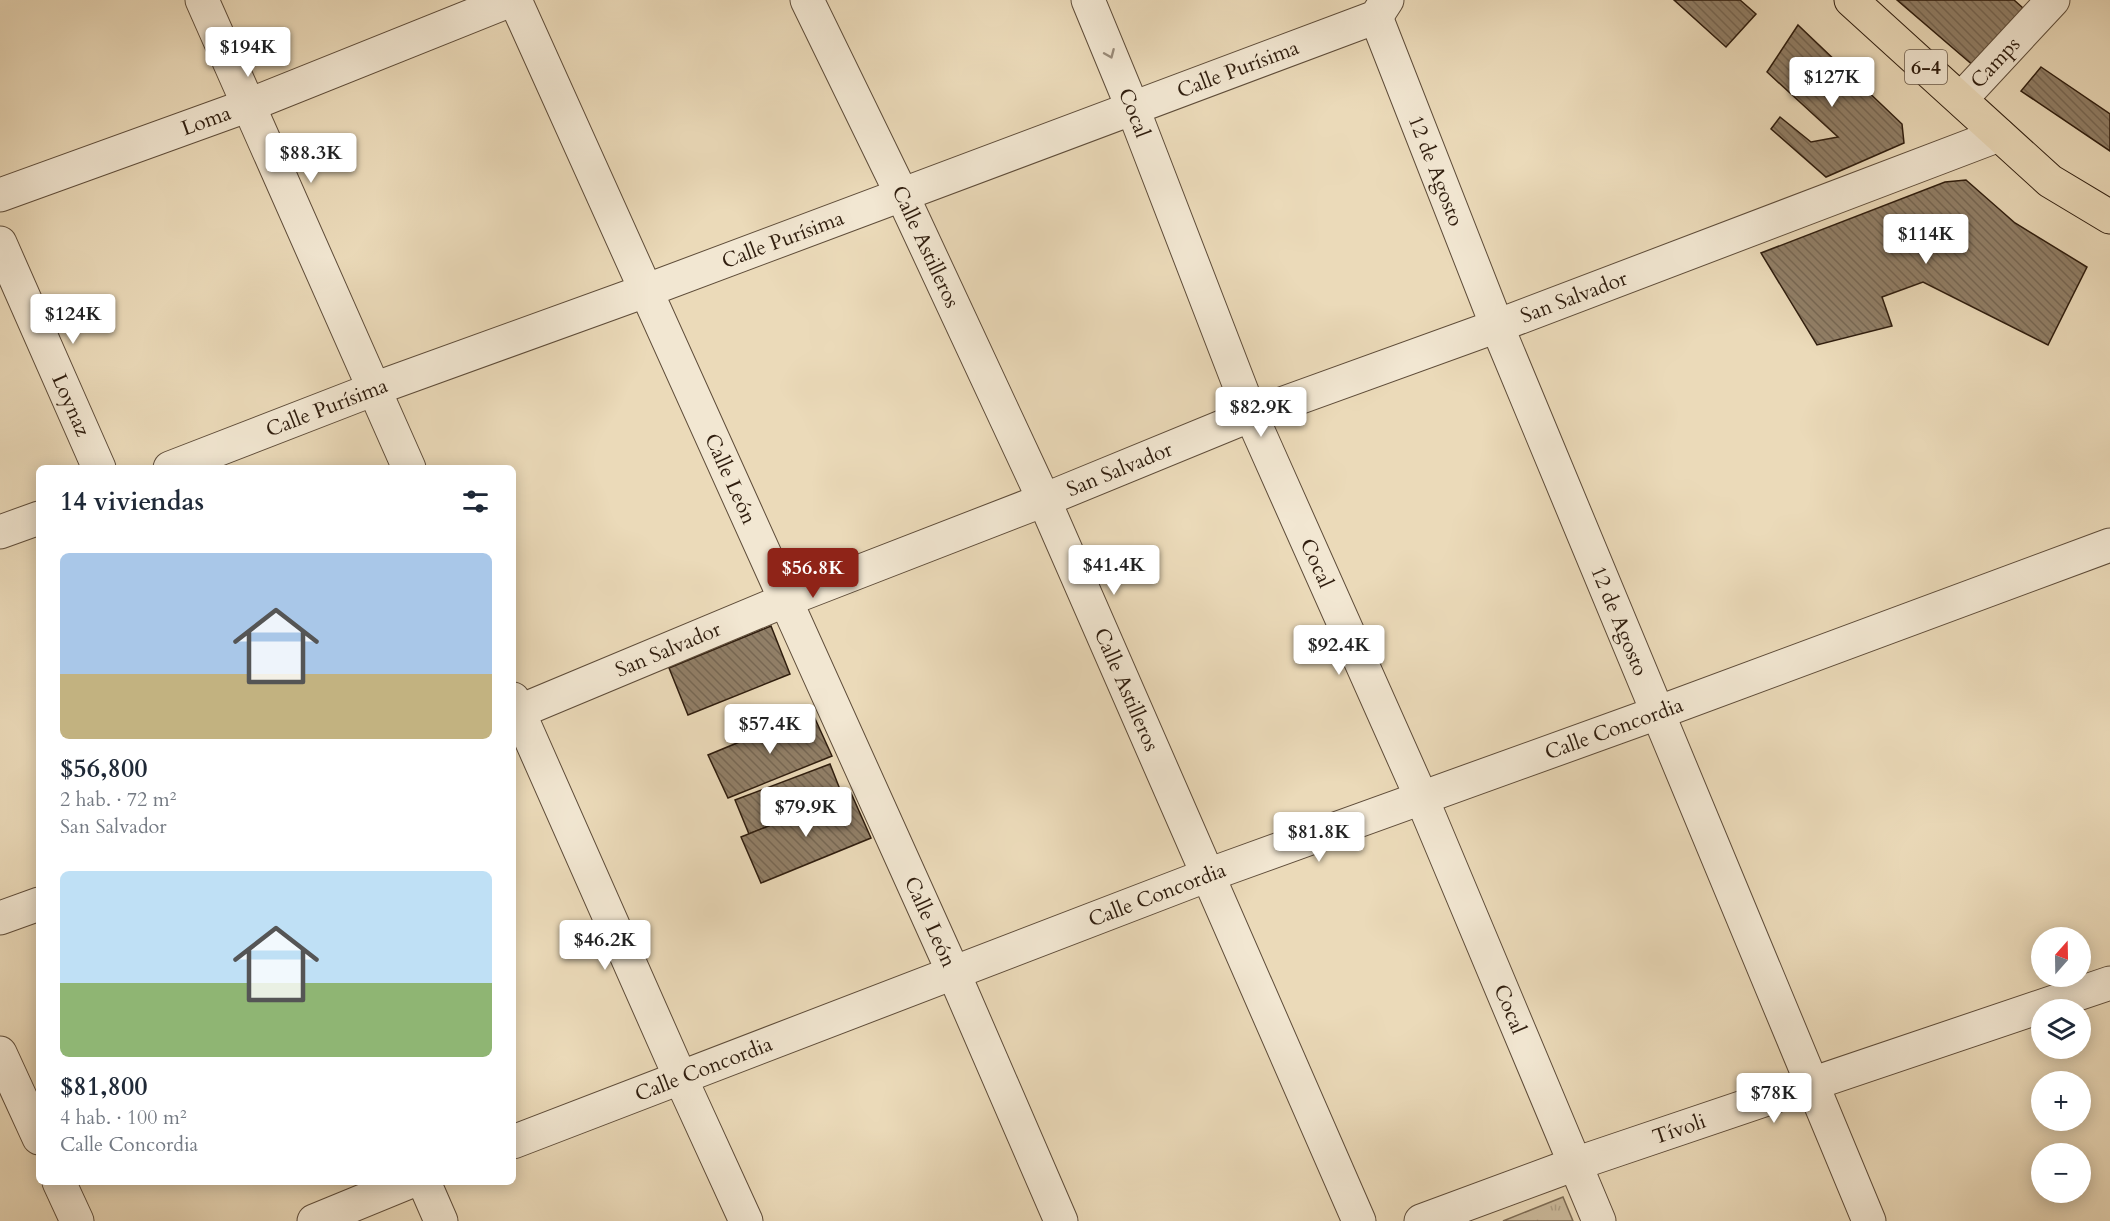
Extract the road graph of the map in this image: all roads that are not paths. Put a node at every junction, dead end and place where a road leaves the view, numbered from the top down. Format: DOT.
graph roads {
  1 [pos="202,0"];
  2 [pos="513,0"];
  3 [pos="807,0"];
  4 [pos="1088,0"];
  5 [pos="1851,0"];
  6 [pos="2053,0"];
  7 [pos="1382,9"];
  8 [pos="1961,99"];
  9 [pos="249,105"];
  10 [pos="1133,109"];
  11 [pos="1999,135"];
  12 [pos="0,195"];
  13 [pos="902,195"];
  14 [pos="2110,217"];
  15 [pos="0,243"];
  16 [pos="645,291"];
  17 [pos="1497,326"];
  18 [pos="374,389"];
  19 [pos="1251,415"];
  20 [pos="98,465"];
  21 [pos="178,465"];
  22 [pos="408,465"];
  23 [pos="1044,500"];
  24 [pos="36,519"];
  25 [pos="0,532"];
  26 [pos="2110,545"];
  27 [pos="786,600"];
  28 [pos="516,708"];
  29 [pos="516,710"];
  30 [pos="1657,713"];
  31 [pos="1422,799"];
  32 [pos="1208,875"];
  33 [pos="36,905"];
  34 [pos="0,918"];
  35 [pos="954,974"];
  36 [pos="2110,983"];
  37 [pos="0,1053"];
  38 [pos="681,1079"];
  39 [pos="1813,1084"];
  40 [pos="36,1131"];
  41 [pos="516,1141"];
  42 [pos="1575,1164"];
  43 [pos="60,1185"];
  44 [pos="402,1185"];
  45 [pos="425,1185"];
  46 [pos="77,1221"];
  47 [pos="314,1221"];
  48 [pos="441,1221"];
  49 [pos="746,1221"];
  50 [pos="1061,1221"];
  51 [pos="1359,1221"];
  52 [pos="1421,1221"];
  53 [pos="1599,1221"];
  54 [pos="1869,1221"];
  1 -- 9 [label="street"];
  2 -- 9 [label="street, Loma"];
  2 -- 16 [label="street, Calle León"];
  3 -- 13 [label="street, Calle Astilleros"];
  4 -- 10 [label="street, Cocal, one-way"];
  5 -- 8 [label="main road, 6-4"];
  6 -- 8 [label="street, Camps"];
  7 -- 10 [label="street, Calle Purísima"];
  7 -- 17 [label="street, 12 de Agosto"];
  8 -- 11 [label="main road, 6-4"];
  9 -- 12 [label="street, Loma"];
  9 -- 18 [label="street"];
  10 -- 13 [label="street, Calle Purísima"];
  10 -- 19 [label="street, Cocal"];
  11 -- 14 [label="main road, 6-4"];
  11 -- 17 [label="street, San Salvador"];
  13 -- 16 [label="street, Calle Purísima"];
  13 -- 23 [label="street, Calle Astilleros"];
  15 -- 20 [label="street, Loynaz"];
  16 -- 18 [label="street, Calle Purísima"];
  16 -- 27 [label="street, Calle León"];
  17 -- 19 [label="street, San Salvador"];
  17 -- 30 [label="street, 12 de Agosto"];
  18 -- 21 [label="street, Calle Purísima"];
  18 -- 22 [label="street"];
  19 -- 23 [label="street, San Salvador"];
  19 -- 31 [label="street, Cocal"];
  23 -- 27 [label="street, San Salvador"];
  23 -- 32 [label="street, Calle Astilleros"];
  24 -- 25 [label="street"];
  26 -- 30 [label="street, Calle Concordia"];
  27 -- 28 [label="street, San Salvador"];
  27 -- 35 [label="street, Calle León"];
  29 -- 38 [label="street"];
  30 -- 31 [label="street, Calle Concordia"];
  30 -- 39 [label="street, 12 de Agosto"];
  31 -- 32 [label="street, Calle Concordia"];
  31 -- 42 [label="street, Cocal"];
  32 -- 35 [label="street, Calle Concordia"];
  32 -- 51 [label="street, Calle Astilleros"];
  33 -- 34 [label="street"];
  35 -- 38 [label="street, Calle Concordia"];
  35 -- 50 [label="street, Calle León"];
  36 -- 39 [label="street, Tívoli"];
  37 -- 40 [label="street"];
  38 -- 41 [label="street, Calle Concordia"];
  38 -- 49 [label="street"];
  39 -- 42 [label="street, Tívoli"];
  39 -- 54 [label="street, 12 de Agosto"];
  42 -- 52 [label="street, Tívoli"];
  42 -- 53 [label="street, Cocal"];
  43 -- 46 [label="street"];
  44 -- 47 [label="street"];
  45 -- 48 [label="street"];
}
